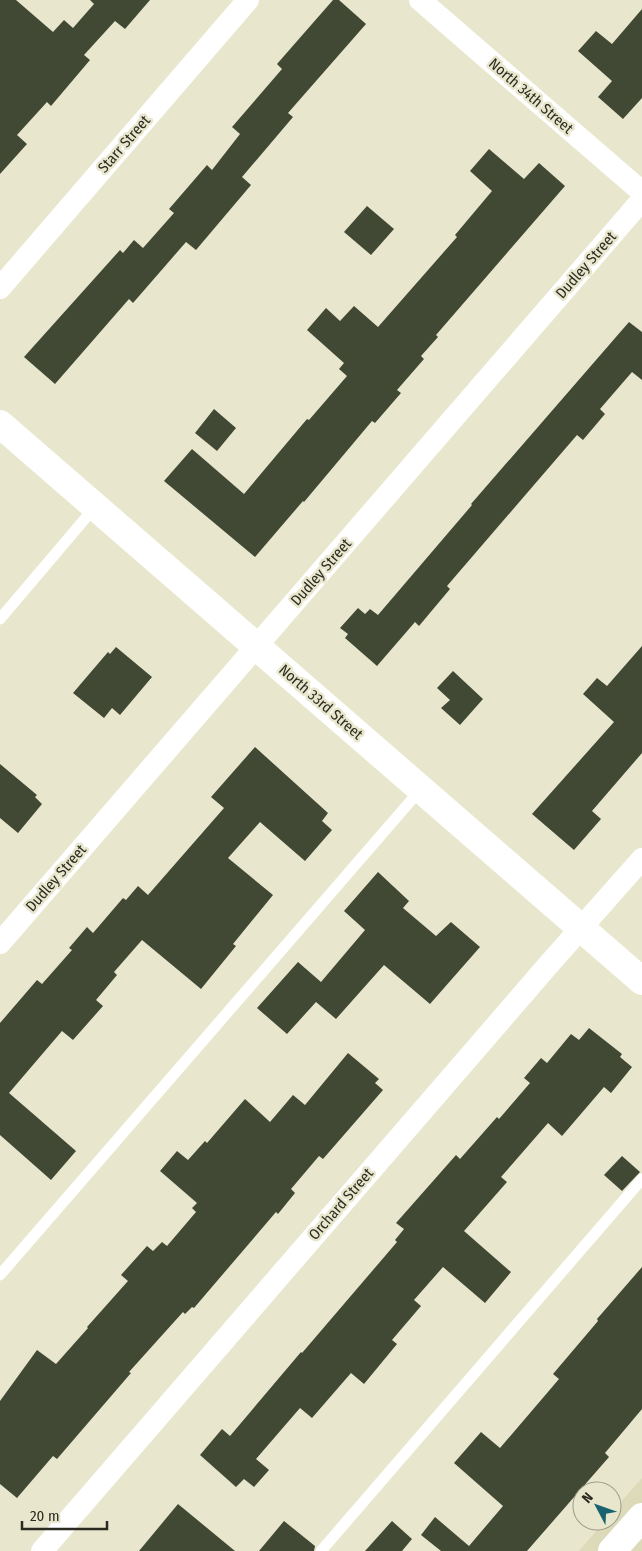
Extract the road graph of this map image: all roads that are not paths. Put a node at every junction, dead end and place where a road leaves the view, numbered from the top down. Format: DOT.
graph roads {
  1 [pos="248,0"];
  2 [pos="420,0"];
  3 [pos="642,192"];
  4 [pos="642,200"];
  5 [pos="0,288"];
  6 [pos="0,424"];
  7 [pos="95,507"];
  8 [pos="0,619"];
  9 [pos="255,646"];
  10 [pos="421,788"];
  11 [pos="642,859"];
  12 [pos="581,928"];
  13 [pos="0,943"];
  14 [pos="642,981"];
  15 [pos="642,1179"];
  16 [pos="0,1275"];
  17 [pos="642,1517"];
  18 [pos="42,1551"];
  19 [pos="321,1551"];
  20 [pos="612,1551"];
  1 -- 5 [label="street, Starr Street"];
  2 -- 3 [label="street, North 34th Street"];
  4 -- 9 [label="street, Dudley Street"];
  6 -- 7 [label="main road, North 33rd Street"];
  7 -- 8 [label="lane"];
  7 -- 9 [label="main road, North 33rd Street"];
  9 -- 10 [label="main road, North 33rd Street"];
  9 -- 13 [label="street, Dudley Street"];
  10 -- 12 [label="main road, North 33rd Street"];
  10 -- 16 [label="lane"];
  11 -- 12 [label="street, Orchard Street"];
  12 -- 14 [label="main road, North 33rd Street"];
  12 -- 18 [label="street, Orchard Street"];
  15 -- 19 [label="lane"];
  17 -- 20 [label="main road"];
}
